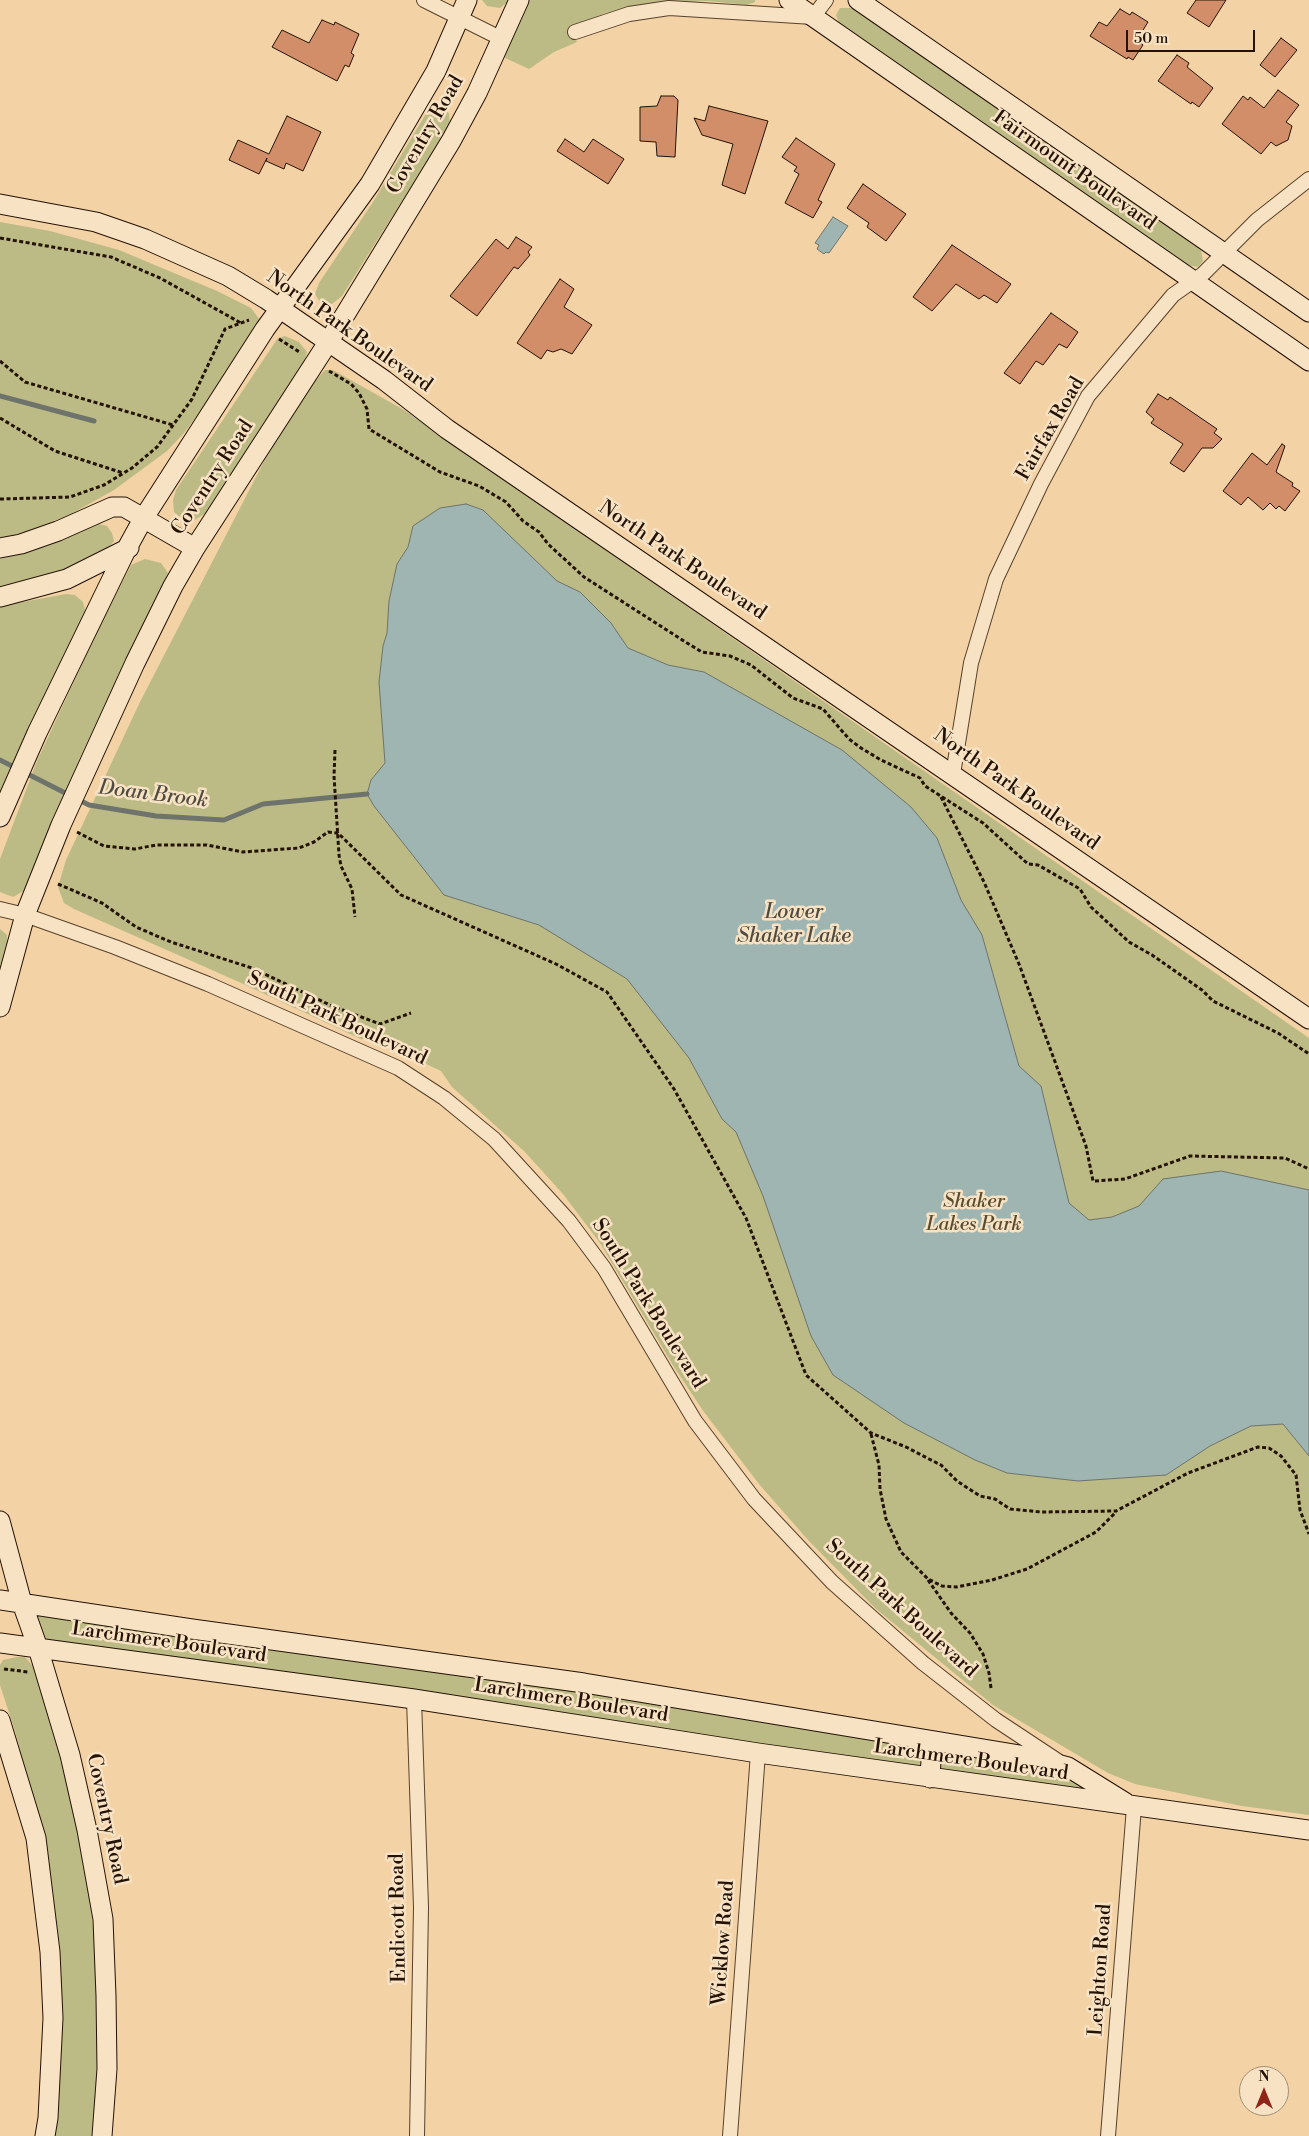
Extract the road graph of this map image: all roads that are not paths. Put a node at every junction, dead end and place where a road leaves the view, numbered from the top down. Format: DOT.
graph roads {
  1 [pos="424,0"];
  2 [pos="467,0"];
  3 [pos="519,0"];
  4 [pos="789,0"];
  5 [pos="826,0"];
  6 [pos="858,0"];
  7 [pos="813,17"];
  8 [pos="459,18"];
  9 [pos="575,32"];
  10 [pos="502,39"];
  11 [pos="1309,179"];
  12 [pos="0,204"];
  13 [pos="1224,253"];
  14 [pos="1193,281"];
  15 [pos="281,308"];
  16 [pos="1309,312"];
  17 [pos="329,341"];
  18 [pos="1309,361"];
  19 [pos="151,523"];
  20 [pos="0,548"];
  21 [pos="194,548"];
  22 [pos="126,550"];
  23 [pos="0,597"];
  24 [pos="953,774"];
  25 [pos="1,815"];
  26 [pos="0,909"];
  27 [pos="25,915"];
  28 [pos="0,1007"];
  29 [pos="1309,1019"];
  30 [pos="0,1522"];
  31 [pos="0,1600"];
  32 [pos="22,1603"];
  33 [pos="0,1643"];
  34 [pos="38,1648"];
  35 [pos="414,1699"];
  36 [pos="0,1720"];
  37 [pos="932,1742"];
  38 [pos="758,1753"];
  39 [pos="1068,1767"];
  40 [pos="930,1778"];
  41 [pos="1134,1807"];
  42 [pos="1288,1828"];
  43 [pos="1309,1830"];
  44 [pos="1309,1838"];
  45 [pos="45,2136"];
  46 [pos="102,2136"];
  47 [pos="418,2136"];
  48 [pos="730,2136"];
  49 [pos="1108,2136"];
  1 -- 8 [label="street"];
  2 -- 8 [label="main road, Coventry Road"];
  3 -- 10 [label="main road, Coventry Road"];
  4 -- 7 [label="main road, Fairmount Boulevard"];
  5 -- 7 [label="street"];
  6 -- 13 [label="main road, Fairmount Boulevard"];
  7 -- 9 [label="street"];
  7 -- 14 [label="main road, Fairmount Boulevard"];
  8 -- 10 [label="street"];
  8 -- 15 [label="main road, Coventry Road"];
  10 -- 17 [label="main road, Coventry Road"];
  11 -- 13 [label="street, Fairfax Road"];
  12 -- 15 [label="main road, North Park Boulevard"];
  13 -- 14 [label="street, Fairfax Road"];
  13 -- 16 [label="main road, Fairmount Boulevard"];
  14 -- 18 [label="main road, Fairmount Boulevard"];
  14 -- 24 [label="street, Fairfax Road"];
  15 -- 17 [label="main road, North Park Boulevard"];
  15 -- 19 [label="main road, Coventry Road"];
  17 -- 21 [label="main road, Coventry Road"];
  17 -- 24 [label="main road, North Park Boulevard"];
  19 -- 20 [label="main road"];
  19 -- 21 [label="main road"];
  19 -- 22 [label="main road, Coventry Road"];
  21 -- 27 [label="main road, Coventry Road"];
  22 -- 23 [label="main road"];
  22 -- 25 [label="main road, Coventry Road"];
  24 -- 29 [label="main road, North Park Boulevard"];
  26 -- 27 [label="street, South Park Boulevard"];
  27 -- 28 [label="main road, Coventry Road"];
  27 -- 39 [label="street, South Park Boulevard"];
  30 -- 32 [label="main road, Coventry Road"];
  31 -- 32 [label="main road, Larchmere Boulevard"];
  32 -- 34 [label="main road, Coventry Road"];
  32 -- 37 [label="main road, Larchmere Boulevard"];
  33 -- 34 [label="main road, Larchmere Boulevard"];
  34 -- 35 [label="main road, Larchmere Boulevard"];
  34 -- 46 [label="main road, Coventry Road"];
  35 -- 38 [label="main road, Larchmere Boulevard"];
  35 -- 47 [label="street, Endicott Road"];
  36 -- 45 [label="main road"];
  37 -- 39 [label="main road, Larchmere Boulevard"];
  37 -- 40 [label="main road"];
  38 -- 40 [label="main road, Larchmere Boulevard"];
  38 -- 48 [label="street, Wicklow Road"];
  39 -- 41 [label="main road, South Park Boulevard"];
  40 -- 41 [label="main road, Larchmere Boulevard"];
  41 -- 42 [label="main road, Larchmere Boulevard"];
  41 -- 49 [label="street, Leighton Road"];
  42 -- 43 [label="main road, Larchmere Boulevard"];
  42 -- 44 [label="main road"];
}
